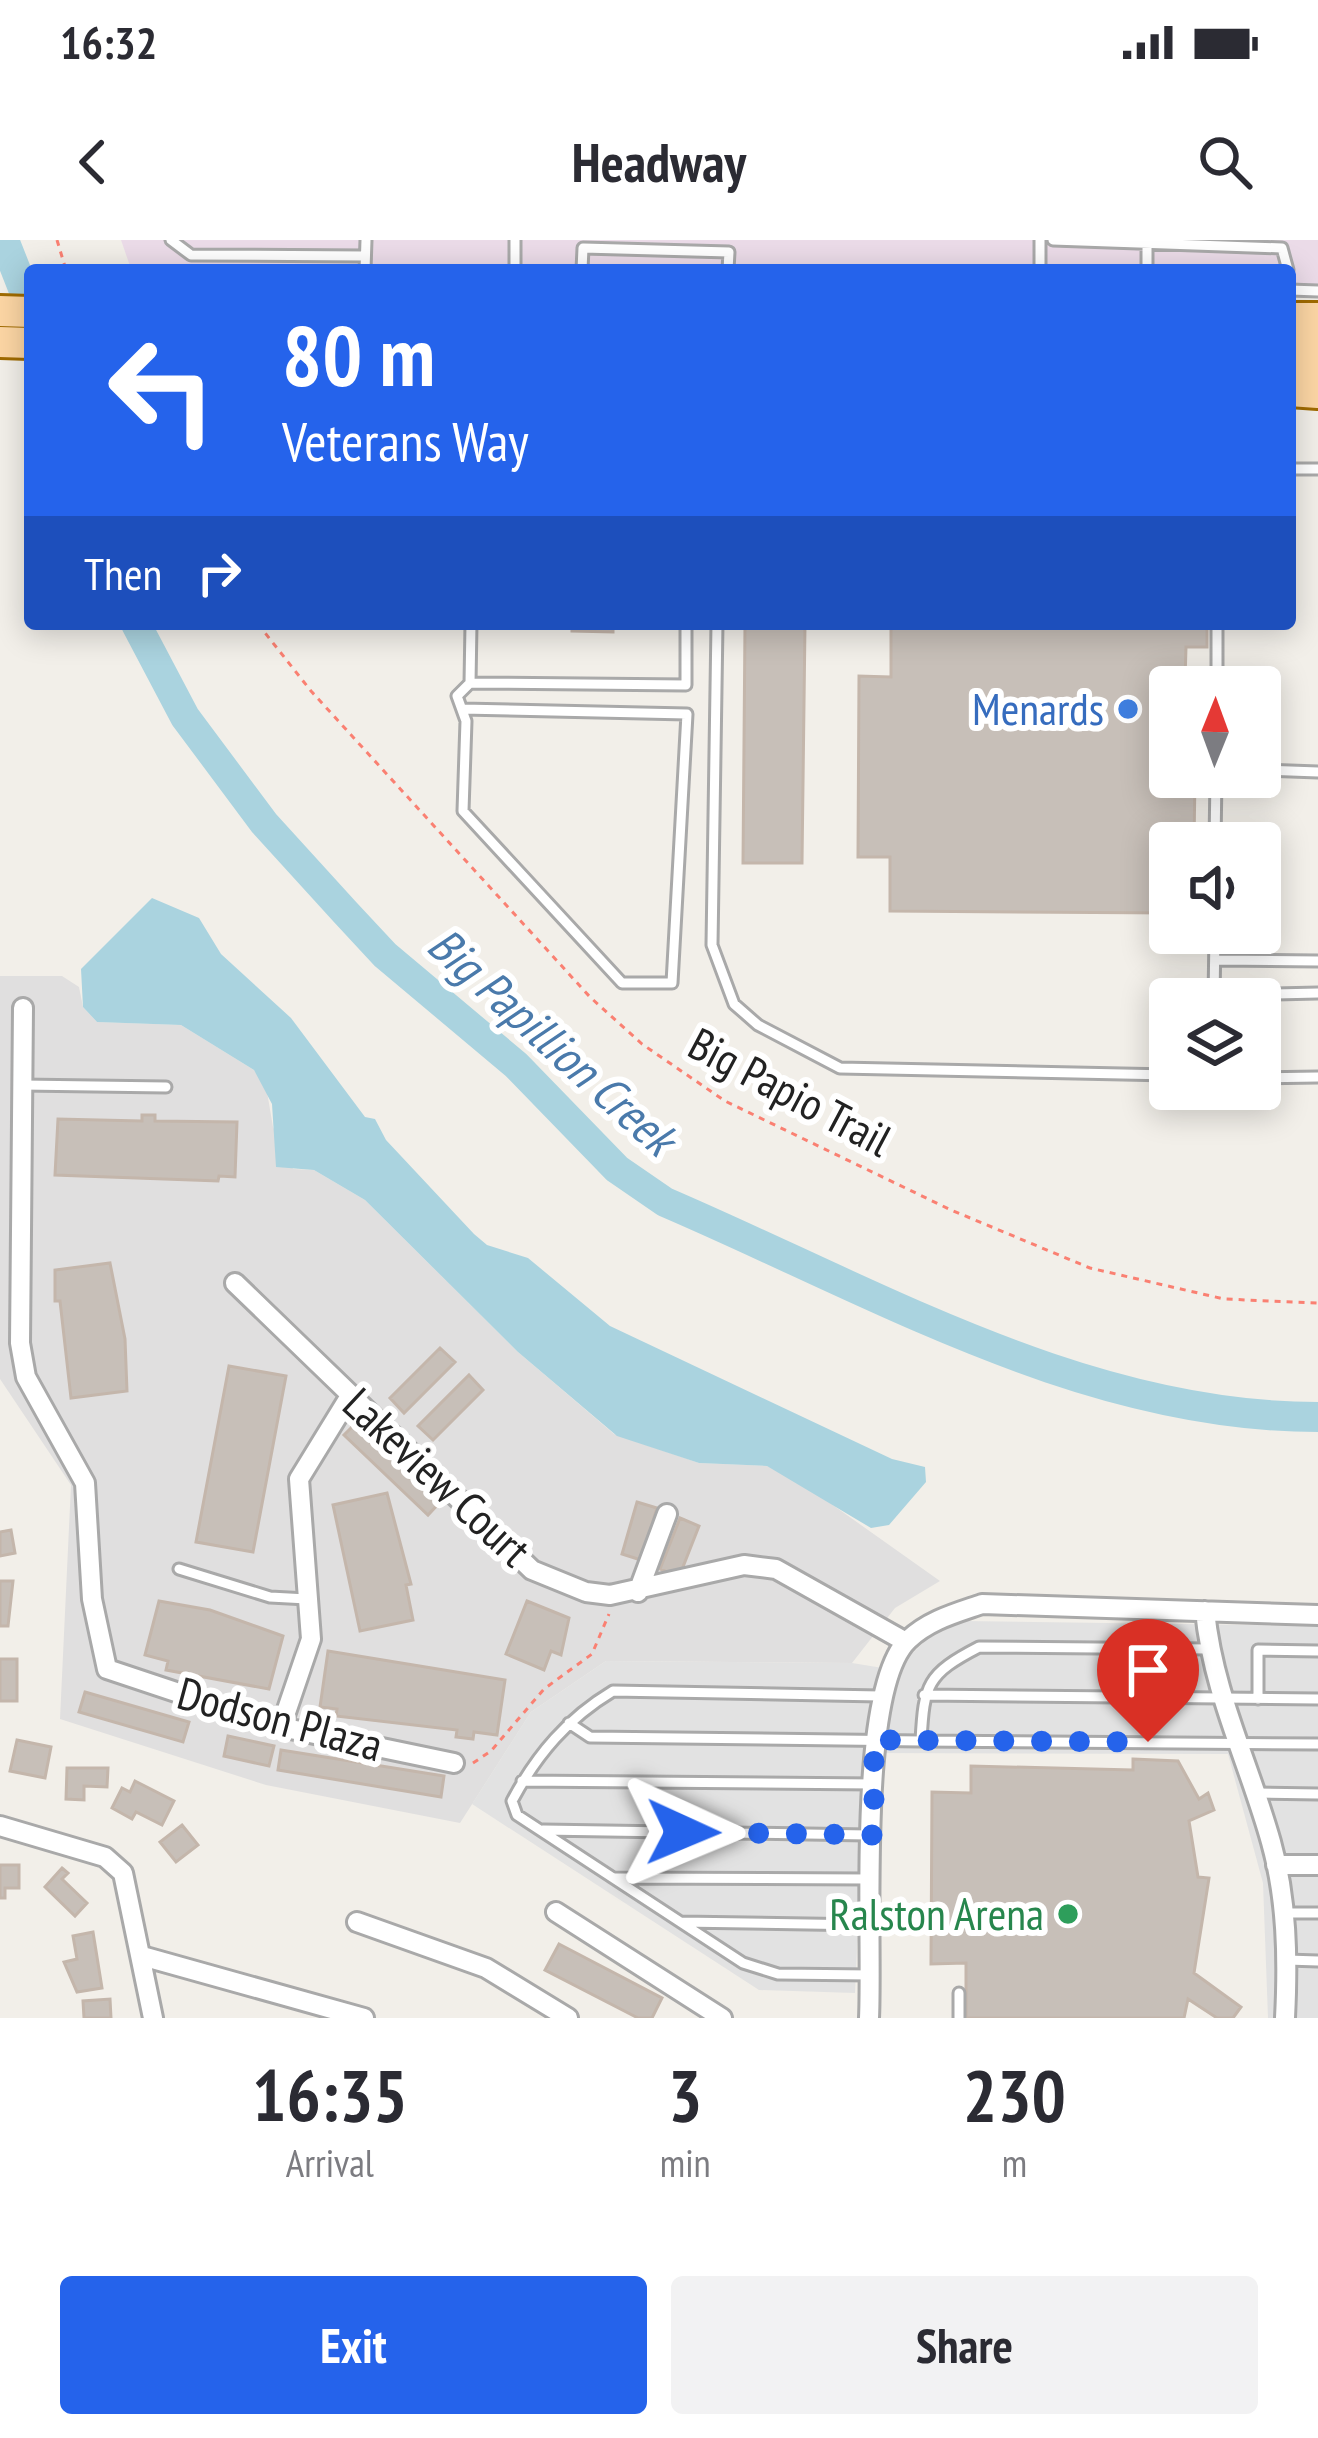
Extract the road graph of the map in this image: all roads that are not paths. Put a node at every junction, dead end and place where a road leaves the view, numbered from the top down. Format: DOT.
graph roads {
  1 [pos="171,240"];
  2 [pos="366,240"];
  3 [pos="1053,240"];
  4 [pos="583,244"];
  5 [pos="1147,244"];
  6 [pos="729,246"];
  7 [pos="365,256"];
  8 [pos="365,264"];
  9 [pos="1147,264"];
  10 [pos="1286,264"];
  11 [pos="471,630"];
  12 [pos="686,630"];
  13 [pos="717,630"];
  14 [pos="1217,630"];
  15 [pos="1216,666"];
  16 [pos="470,683"];
  17 [pos="686,685"];
  18 [pos="462,710"];
  19 [pos="687,714"];
  20 [pos="1281,771"];
  21 [pos="1318,772"];
  22 [pos="1215,954"];
  23 [pos="1215,960"];
  24 [pos="1318,961"];
  25 [pos="1215,978"];
  26 [pos="1318,993"];
  27 [pos="1281,994"];
  28 [pos="22,1008"];
  29 [pos="1149,1075"];
  30 [pos="1318,1077"];
  31 [pos="1281,1078"];
  32 [pos="22,1084"];
  33 [pos="166,1087"];
  34 [pos="235,1283"];
  35 [pos="10,1342"];
  36 [pos="350,1396"];
  37 [pos="667,1514"];
  38 [pos="179,1569"];
  39 [pos="638,1592"];
  40 [pos="307,1599"];
  41 [pos="1205,1611"];
  42 [pos="1318,1615"];
  43 [pos="906,1642"];
  44 [pos="1209,1649"];
  45 [pos="1318,1651"];
  46 [pos="924,1695"];
  47 [pos="880,1696"];
  48 [pos="1222,1699"];
  49 [pos="1258,1699"];
  50 [pos="1318,1700"];
  51 [pos="568,1723"];
  52 [pos="281,1727"];
  53 [pos="874,1740"];
  54 [pos="921,1741"];
  55 [pos="1239,1742"];
  56 [pos="1318,1744"];
  57 [pos="454,1763"];
  58 [pos="523,1781"];
  59 [pos="874,1784"];
  60 [pos="1256,1793"];
  61 [pos="1318,1795"];
  62 [pos="0,1826"];
  63 [pos="540,1830"];
  64 [pos="874,1835"];
  65 [pos="1276,1865"];
  66 [pos="1318,1865"];
  67 [pos="612,1878"];
  68 [pos="873,1879"];
  69 [pos="556,1912"];
  70 [pos="1284,1913"];
  71 [pos="1318,1913"];
  72 [pos="357,1922"];
  73 [pos="679,1922"];
  74 [pos="873,1925"];
  75 [pos="142,1956"];
  76 [pos="1287,1960"];
  77 [pos="1318,1961"];
  78 [pos="871,1975"];
  79 [pos="959,1993"];
  80 [pos="153,2018"];
  81 [pos="364,2018"];
  82 [pos="568,2018"];
  83 [pos="722,2018"];
  84 [pos="869,2018"];
  85 [pos="959,2018"];
  86 [pos="1285,2018"];
  1 -- 7 [label="lane"];
  2 -- 7 [label="lane"];
  3 -- 5 [label="lane"];
  4 -- 6 [label="lane"];
  5 -- 9 [label="lane"];
  5 -- 10 [label="lane"];
  7 -- 8 [label="lane"];
  11 -- 16 [label="lane"];
  12 -- 17 [label="lane"];
  13 -- 29 [label="lane"];
  14 -- 15 [label="lane"];
  16 -- 17 [label="lane"];
  16 -- 18 [label="lane"];
  17 -- 19 [label="lane"];
  18 -- 19 [label="lane"];
  18 -- 19 [label="lane"];
  20 -- 21 [label="lane"];
  22 -- 23 [label="lane"];
  23 -- 24 [label="lane"];
  23 -- 25 [label="lane"];
  26 -- 27 [label="lane"];
  28 -- 32 [label="street"];
  30 -- 31 [label="lane"];
  32 -- 33 [label="lane"];
  32 -- 35 [label="street"];
  34 -- 36 [label="street, Lakeview Court"];
  35 -- 52 [label="street, Dodson Plaza"];
  36 -- 39 [label="street, Lakeview Court"];
  36 -- 40 [label="street"];
  37 -- 39 [label="street"];
  38 -- 40 [label="lane"];
  39 -- 43 [label="street, Lakeview Court"];
  40 -- 52 [label="street"];
  41 -- 42 [label="street"];
  41 -- 43 [label="street"];
  41 -- 44 [label="street"];
  43 -- 47 [label="street"];
  44 -- 46 [label="lane"];
  44 -- 48 [label="street"];
  45 -- 49 [label="lane"];
  46 -- 48 [label="lane"];
  46 -- 54 [label="lane"];
  47 -- 51 [label="lane"];
  47 -- 53 [label="street"];
  48 -- 49 [label="lane"];
  48 -- 55 [label="street"];
  49 -- 50 [label="lane"];
  51 -- 53 [label="lane"];
  51 -- 58 [label="lane"];
  52 -- 57 [label="street, Dodson Plaza"];
  53 -- 54 [label="lane"];
  53 -- 59 [label="street"];
  54 -- 55 [label="lane"];
  55 -- 56 [label="lane"];
  55 -- 60 [label="street"];
  58 -- 59 [label="lane"];
  58 -- 63 [label="lane"];
  59 -- 64 [label="street"];
  60 -- 61 [label="lane"];
  60 -- 65 [label="street"];
  62 -- 75 [label="street"];
  63 -- 64 [label="lane"];
  63 -- 67 [label="lane"];
  64 -- 68 [label="street"];
  65 -- 66 [label="street"];
  65 -- 70 [label="street"];
  67 -- 68 [label="lane"];
  67 -- 73 [label="lane"];
  68 -- 74 [label="street"];
  69 -- 83 [label="street"];
  70 -- 71 [label="lane"];
  70 -- 76 [label="street"];
  72 -- 82 [label="street"];
  73 -- 74 [label="lane"];
  73 -- 78 [label="lane"];
  74 -- 78 [label="street"];
  75 -- 80 [label="street"];
  75 -- 81 [label="street"];
  76 -- 77 [label="lane"];
  76 -- 86 [label="street"];
  78 -- 84 [label="street"];
  79 -- 85 [label="lane"];
}
